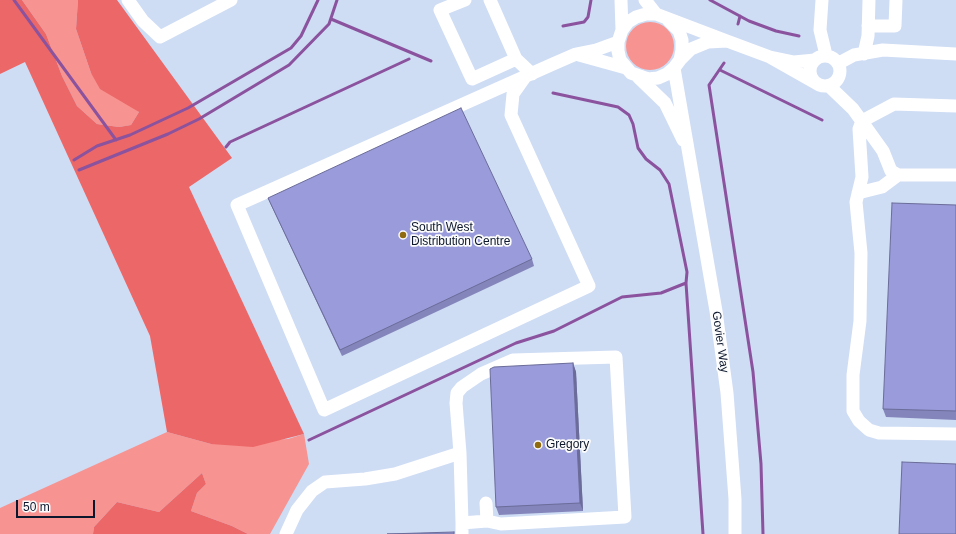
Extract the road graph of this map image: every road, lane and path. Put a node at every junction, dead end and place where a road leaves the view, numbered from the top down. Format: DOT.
graph roads {
  1 [pos="128,0"];
  2 [pos="231,0"];
  3 [pos="465,0"];
  4 [pos="490,0"];
  5 [pos="621,0"];
  6 [pos="645,0"];
  7 [pos="822,0"];
  8 [pos="869,0"];
  9 [pos="896,0"];
  10 [pos="661,16"];
  11 [pos="868,26"];
  12 [pos="620,36"];
  13 [pos="727,41"];
  14 [pos="576,54"];
  15 [pos="864,54"];
  16 [pos="956,54"];
  17 [pos="770,57"];
  18 [pos="820,58"];
  19 [pos="516,59"];
  20 [pos="839,63"];
  21 [pos="677,64"];
  22 [pos="626,68"];
  23 [pos="529,76"];
  24 [pos="638,76"];
  25 [pos="816,83"];
  26 [pos="829,86"];
  27 [pos="956,106"];
  28 [pos="862,122"];
  29 [pos="689,152"];
  30 [pos="898,175"];
  31 [pos="956,175"];
  32 [pos="858,193"];
  33 [pos="956,434"];
  34 [pos="460,453"];
  35 [pos="486,503"];
  36 [pos="487,521"];
  37 [pos="462,529"];
  38 [pos="286,534"];
  39 [pos="735,534"];
  1 -- 2 [label="street"];
  3 -- 19 [label="street"];
  4 -- 19 [label="street"];
  5 -- 12 [label="street"];
  6 -- 10 [label="street"];
  7 -- 18 [label="street"];
  8 -- 11 [label="street"];
  9 -- 11 [label="street"];
  10 -- 12 [label="street"];
  10 -- 13 [label="street"];
  10 -- 21 [label="street"];
  11 -- 15 [label="street"];
  12 -- 14 [label="street"];
  12 -- 22 [label="street"];
  13 -- 17 [label="street"];
  13 -- 21 [label="street"];
  14 -- 22 [label="street"];
  14 -- 23 [label="street"];
  15 -- 16 [label="street"];
  15 -- 20 [label="street"];
  17 -- 18 [label="street"];
  17 -- 25 [label="street"];
  18 -- 20 [label="street"];
  18 -- 25 [label="street"];
  19 -- 23 [label="street"];
  20 -- 26 [label="street"];
  21 -- 24 [label="street"];
  21 -- 29 [label="street, Govier Way"];
  22 -- 24 [label="street"];
  23 -- 23 [label="street"];
  24 -- 29 [label="street, Govier Way"];
  25 -- 26 [label="street"];
  26 -- 28 [label="street"];
  27 -- 28 [label="street"];
  28 -- 30 [label="street"];
  28 -- 32 [label="street"];
  29 -- 39 [label="street, Govier Way"];
  30 -- 31 [label="street"];
  30 -- 32 [label="street"];
  32 -- 33 [label="street"];
  34 -- 36 [label="street"];
  34 -- 37 [label="street"];
  34 -- 38 [label="street"];
  35 -- 36 [label="street"];
  36 -- 37 [label="street"];
}
